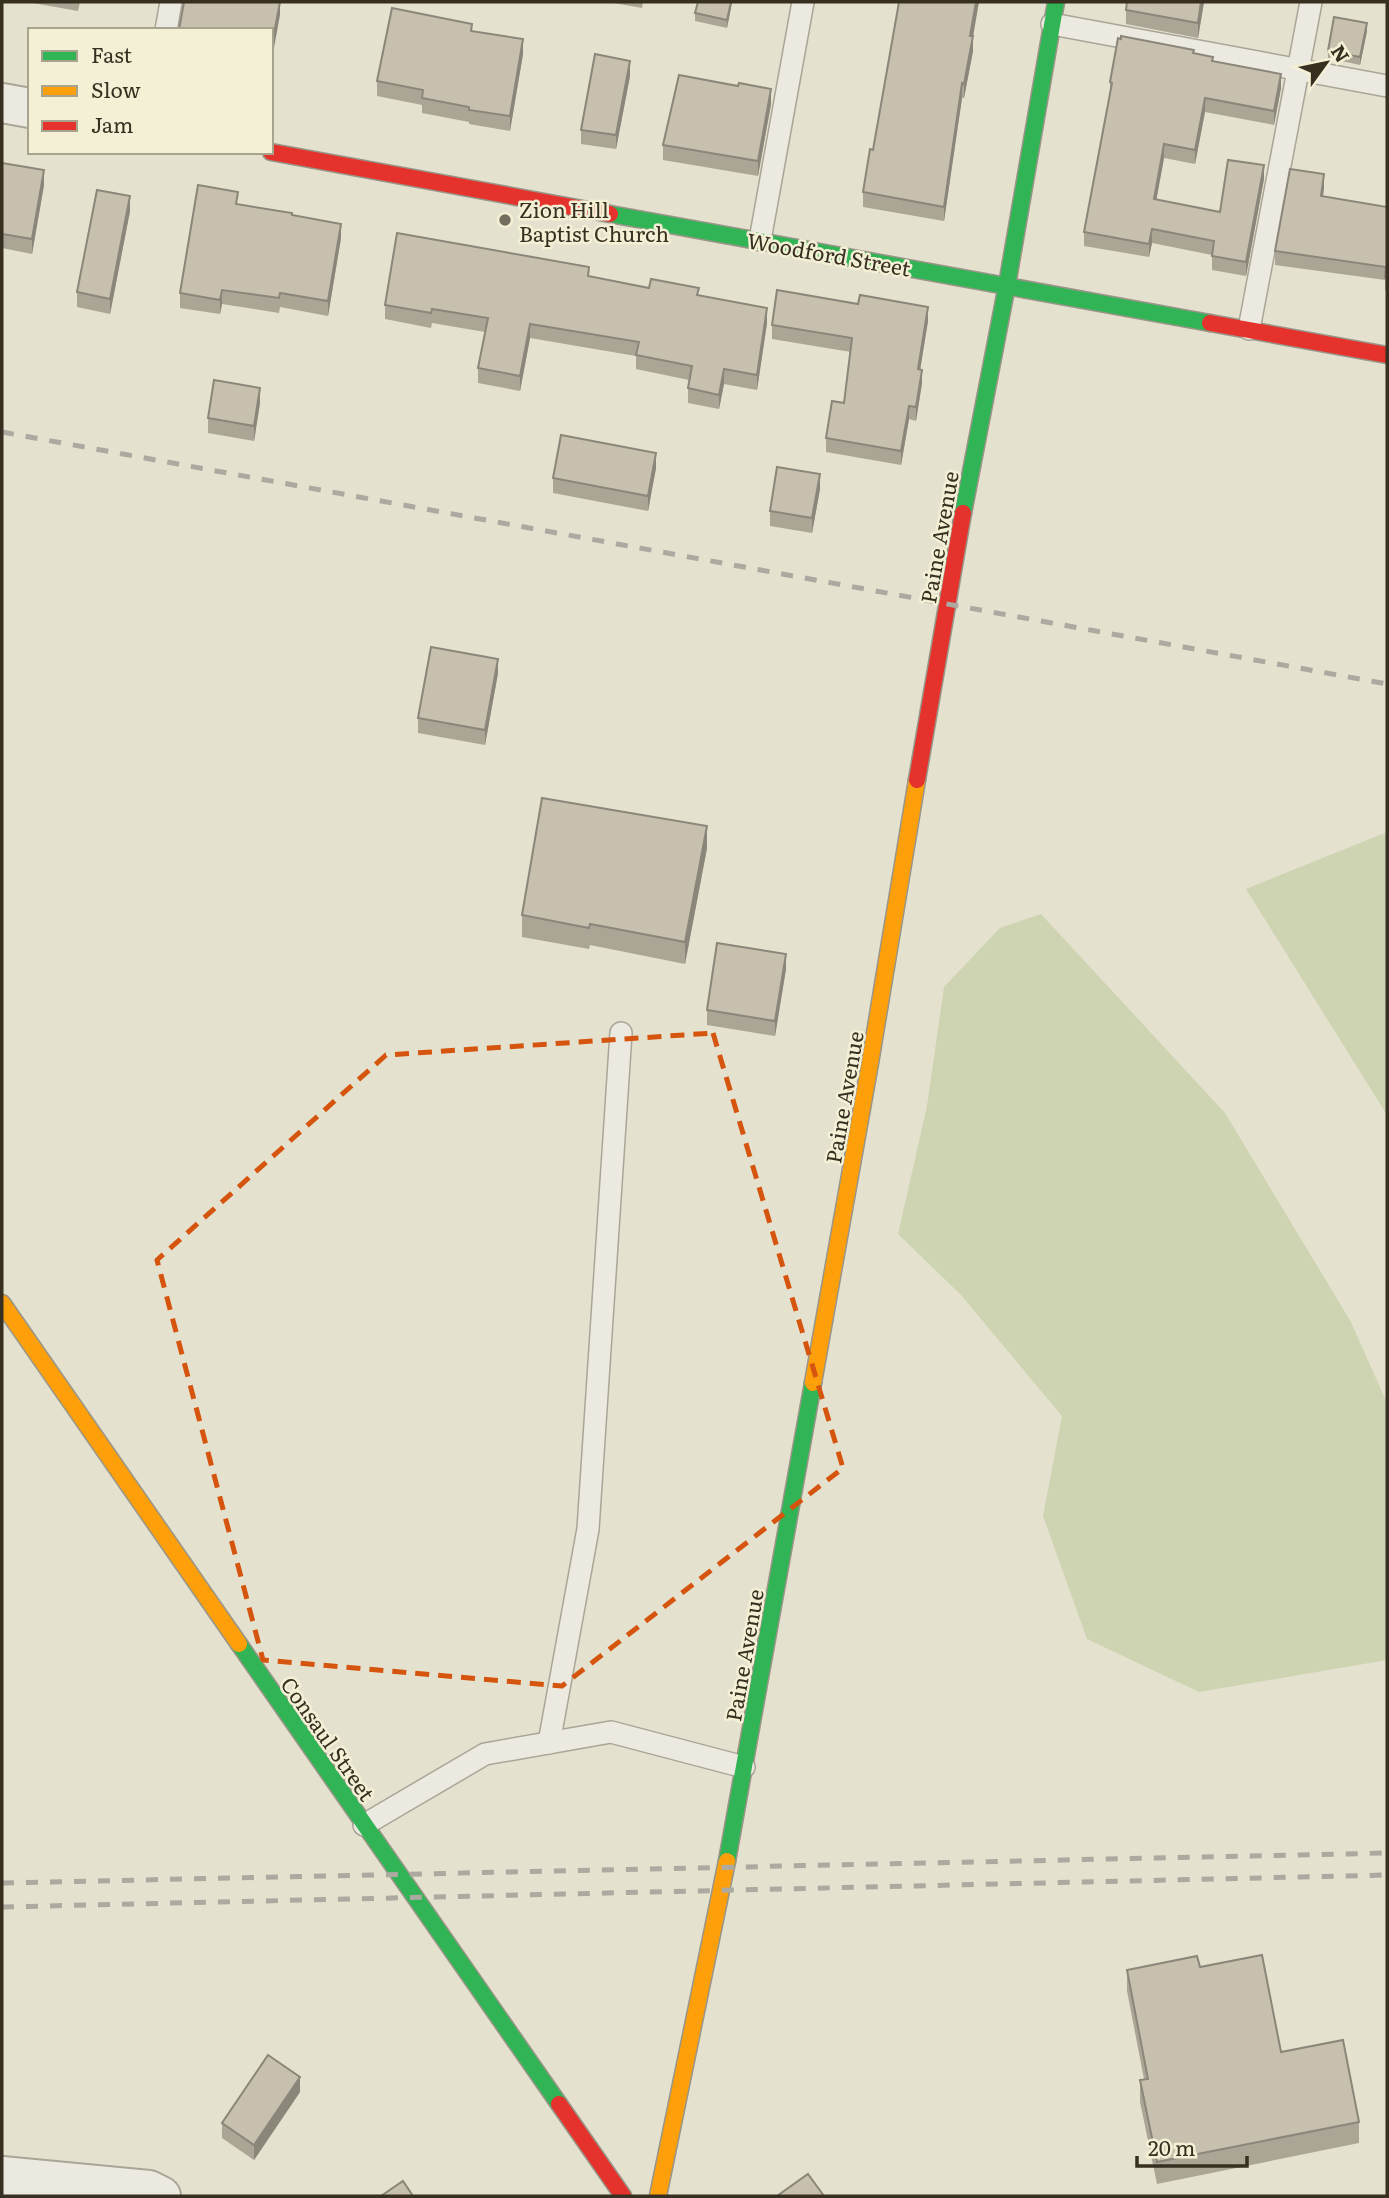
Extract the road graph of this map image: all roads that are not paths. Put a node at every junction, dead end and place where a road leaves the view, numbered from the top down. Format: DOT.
graph roads {
  1 [pos="171,2"];
  2 [pos="803,2"];
  3 [pos="1056,2"];
  4 [pos="1311,2"];
  5 [pos="1052,24"];
  6 [pos="166,28"];
  7 [pos="1298,69"];
  8 [pos="1387,86"];
  9 [pos="2,103"];
  10 [pos="28,108"];
  11 [pos="273,152"];
  12 [pos="760,240"];
  13 [pos="1007,285"];
  14 [pos="1249,329"];
  15 [pos="1387,355"];
  16 [pos="621,1033"];
  17 [pos="2,1303"];
  18 [pos="549,1743"];
  19 [pos="744,1768"];
  20 [pos="364,1825"];
  21 [pos="2,2175"];
  22 [pos="162,2196"];
  23 [pos="623,2196"];
  24 [pos="658,2196"];
  1 -- 6 [label="lane"];
  2 -- 12 [label="lane"];
  3 -- 5 [label="street, Paine Avenue"];
  4 -- 7 [label="lane"];
  5 -- 7 [label="lane"];
  5 -- 13 [label="street, Paine Avenue"];
  7 -- 8 [label="lane"];
  7 -- 14 [label="lane"];
  9 -- 10 [label="street"];
  11 -- 12 [label="street, Woodford Street"];
  12 -- 13 [label="street, Woodford Street"];
  13 -- 14 [label="street, Woodford Street"];
  13 -- 19 [label="street, Paine Avenue"];
  14 -- 15 [label="street, Woodford Street"];
  16 -- 18 [label="lane"];
  17 -- 20 [label="street, Consaul Street"];
  18 -- 19 [label="lane"];
  18 -- 20 [label="lane"];
  19 -- 24 [label="street, Paine Avenue"];
  20 -- 23 [label="street, Consaul Street"];
  21 -- 22 [label="street"];
}
